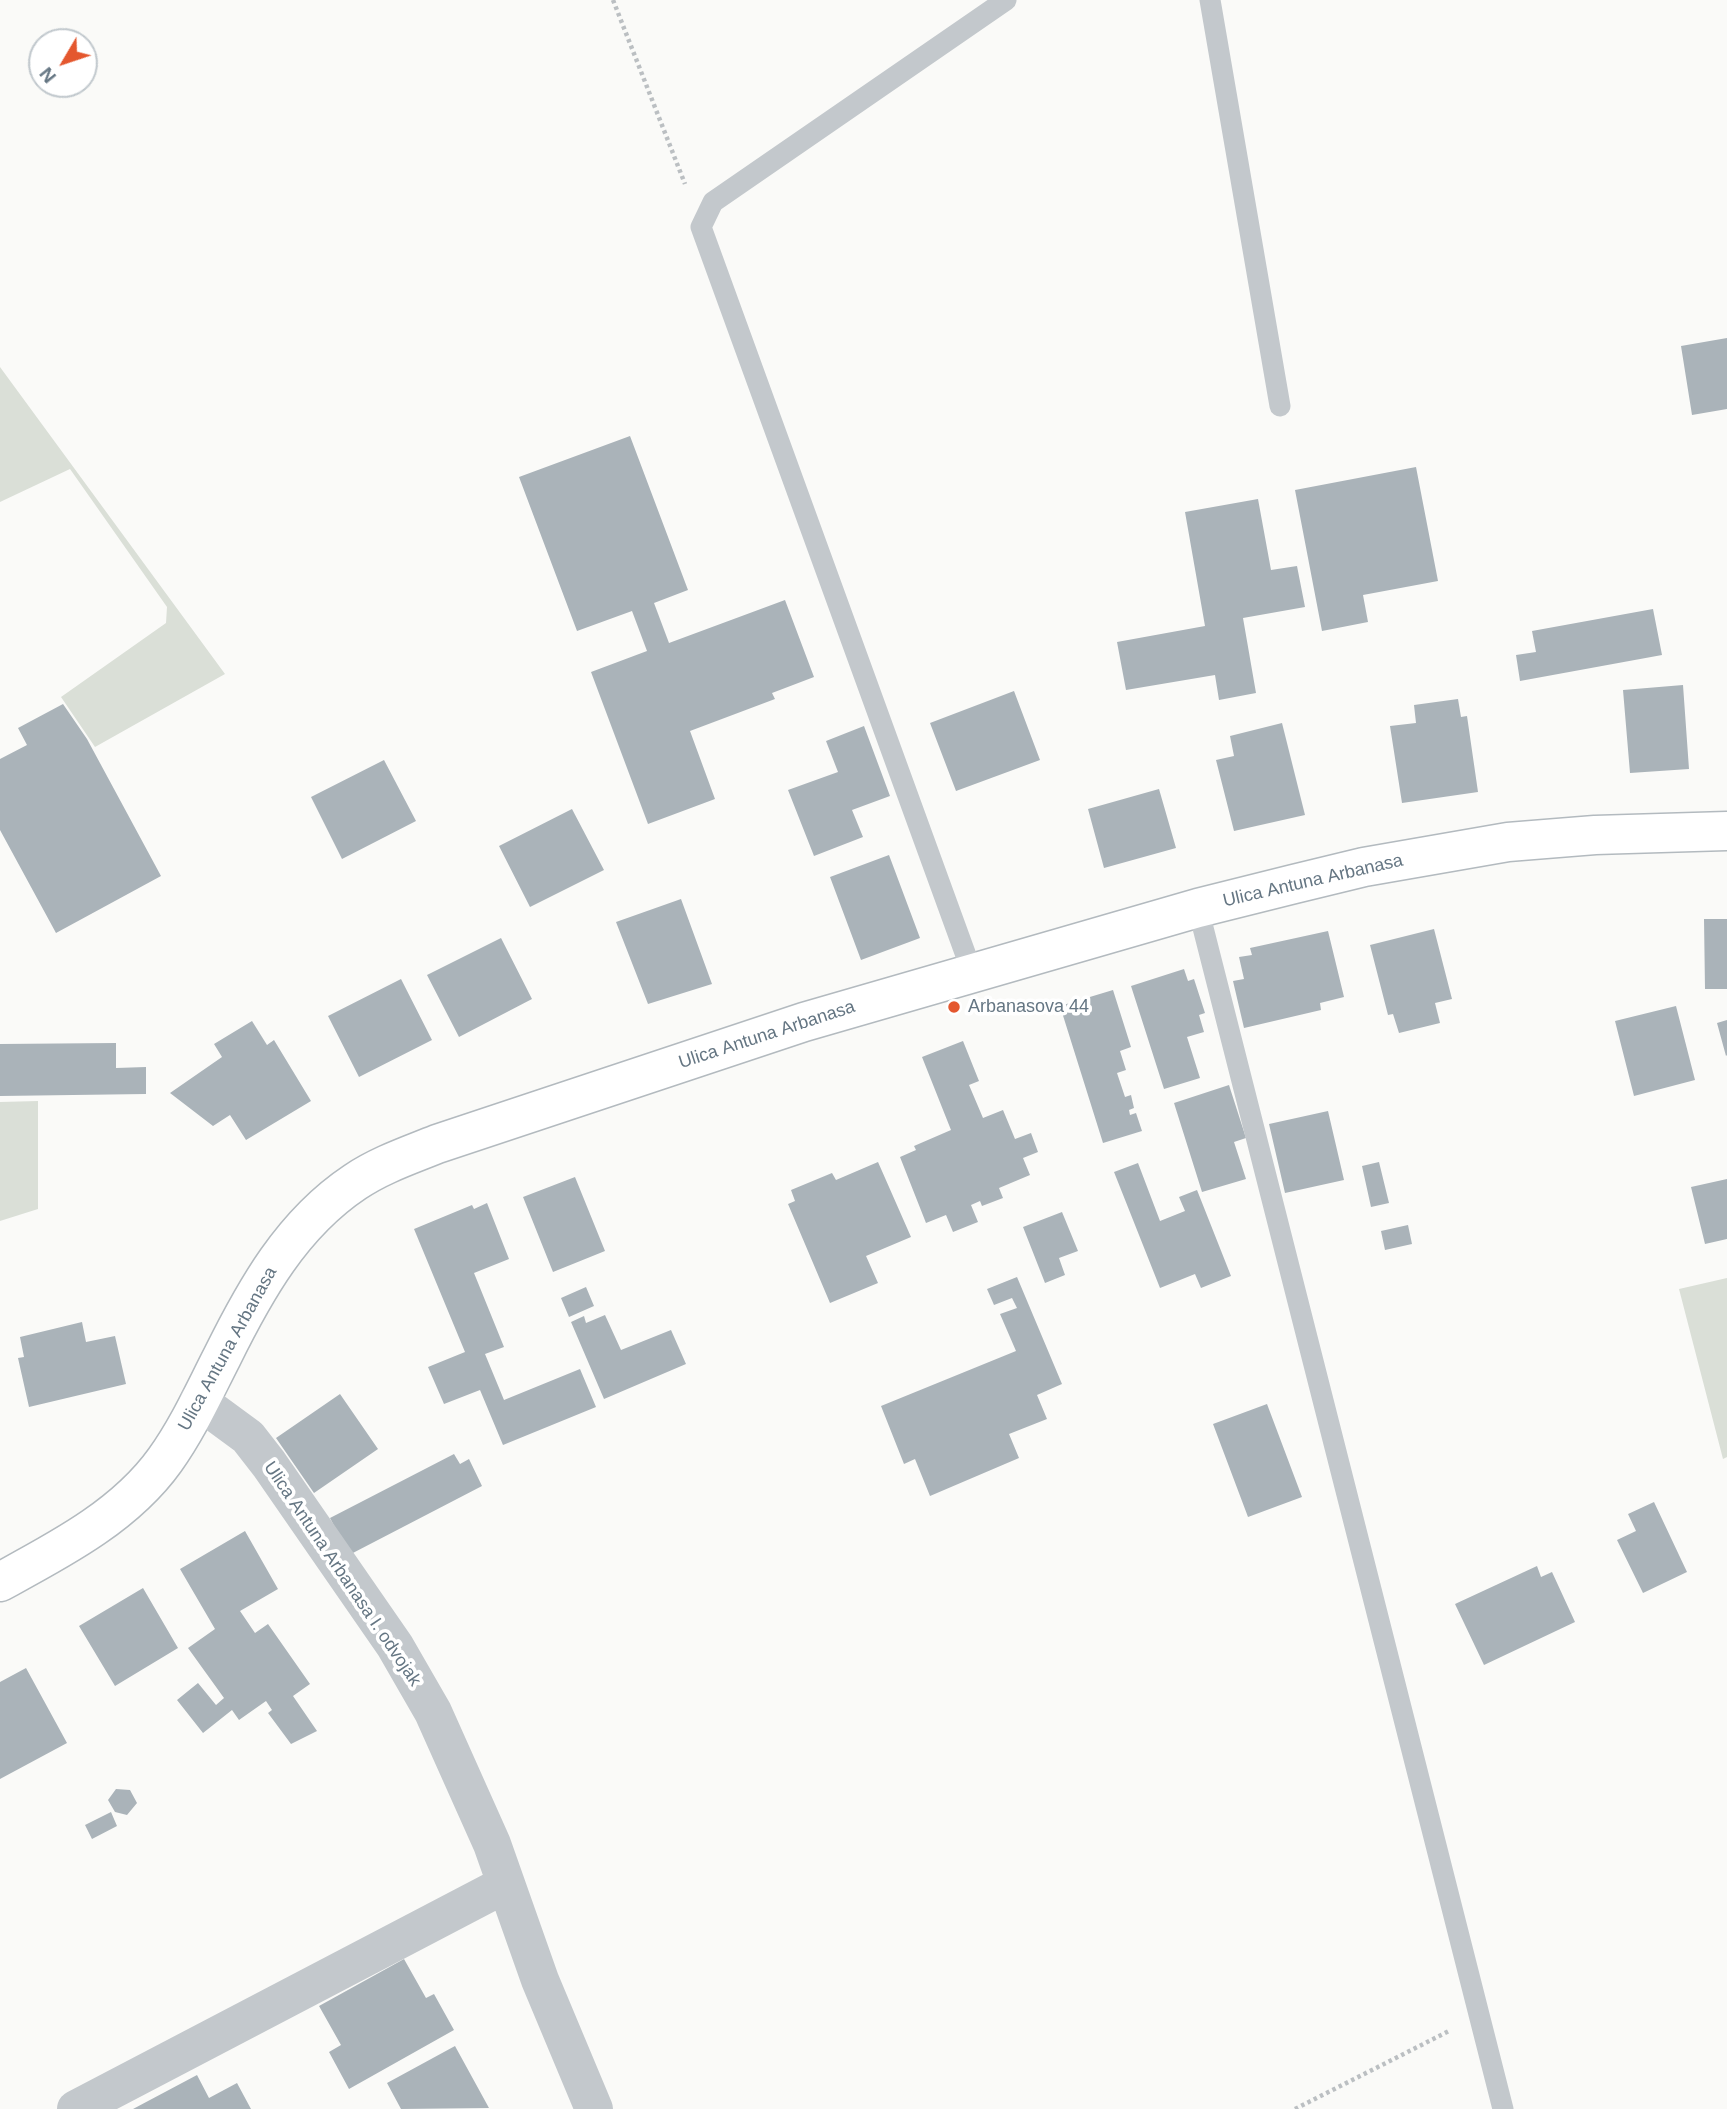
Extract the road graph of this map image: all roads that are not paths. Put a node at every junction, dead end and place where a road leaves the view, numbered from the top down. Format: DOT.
graph roads {
  1 [pos="1006,0"];
  2 [pos="1210,0"];
  3 [pos="1280,406"];
  4 [pos="1727,831"];
  5 [pos="1198,908"];
  6 [pos="972,972"];
  7 [pos="199,1401"];
  8 [pos="0,1582"];
  9 [pos="506,1884"];
  10 [pos="76,2109"];
  11 [pos="594,2109"];
  12 [pos="1503,2109"];
  1 -- 6 [label="lane"];
  2 -- 3 [label="lane"];
  4 -- 5 [label="main road, Ulica Antuna Arbanasa"];
  5 -- 6 [label="main road, Ulica Antuna Arbanasa"];
  5 -- 12 [label="lane"];
  6 -- 7 [label="main road, Ulica Antuna Arbanasa"];
  7 -- 8 [label="main road, Ulica Antuna Arbanasa"];
  7 -- 9 [label="street, Ulica Antuna Arbanasa I. odvojak"];
  9 -- 10 [label="street"];
  9 -- 11 [label="street, Ulica Antuna Arbanasa I. odvojak"];
}
